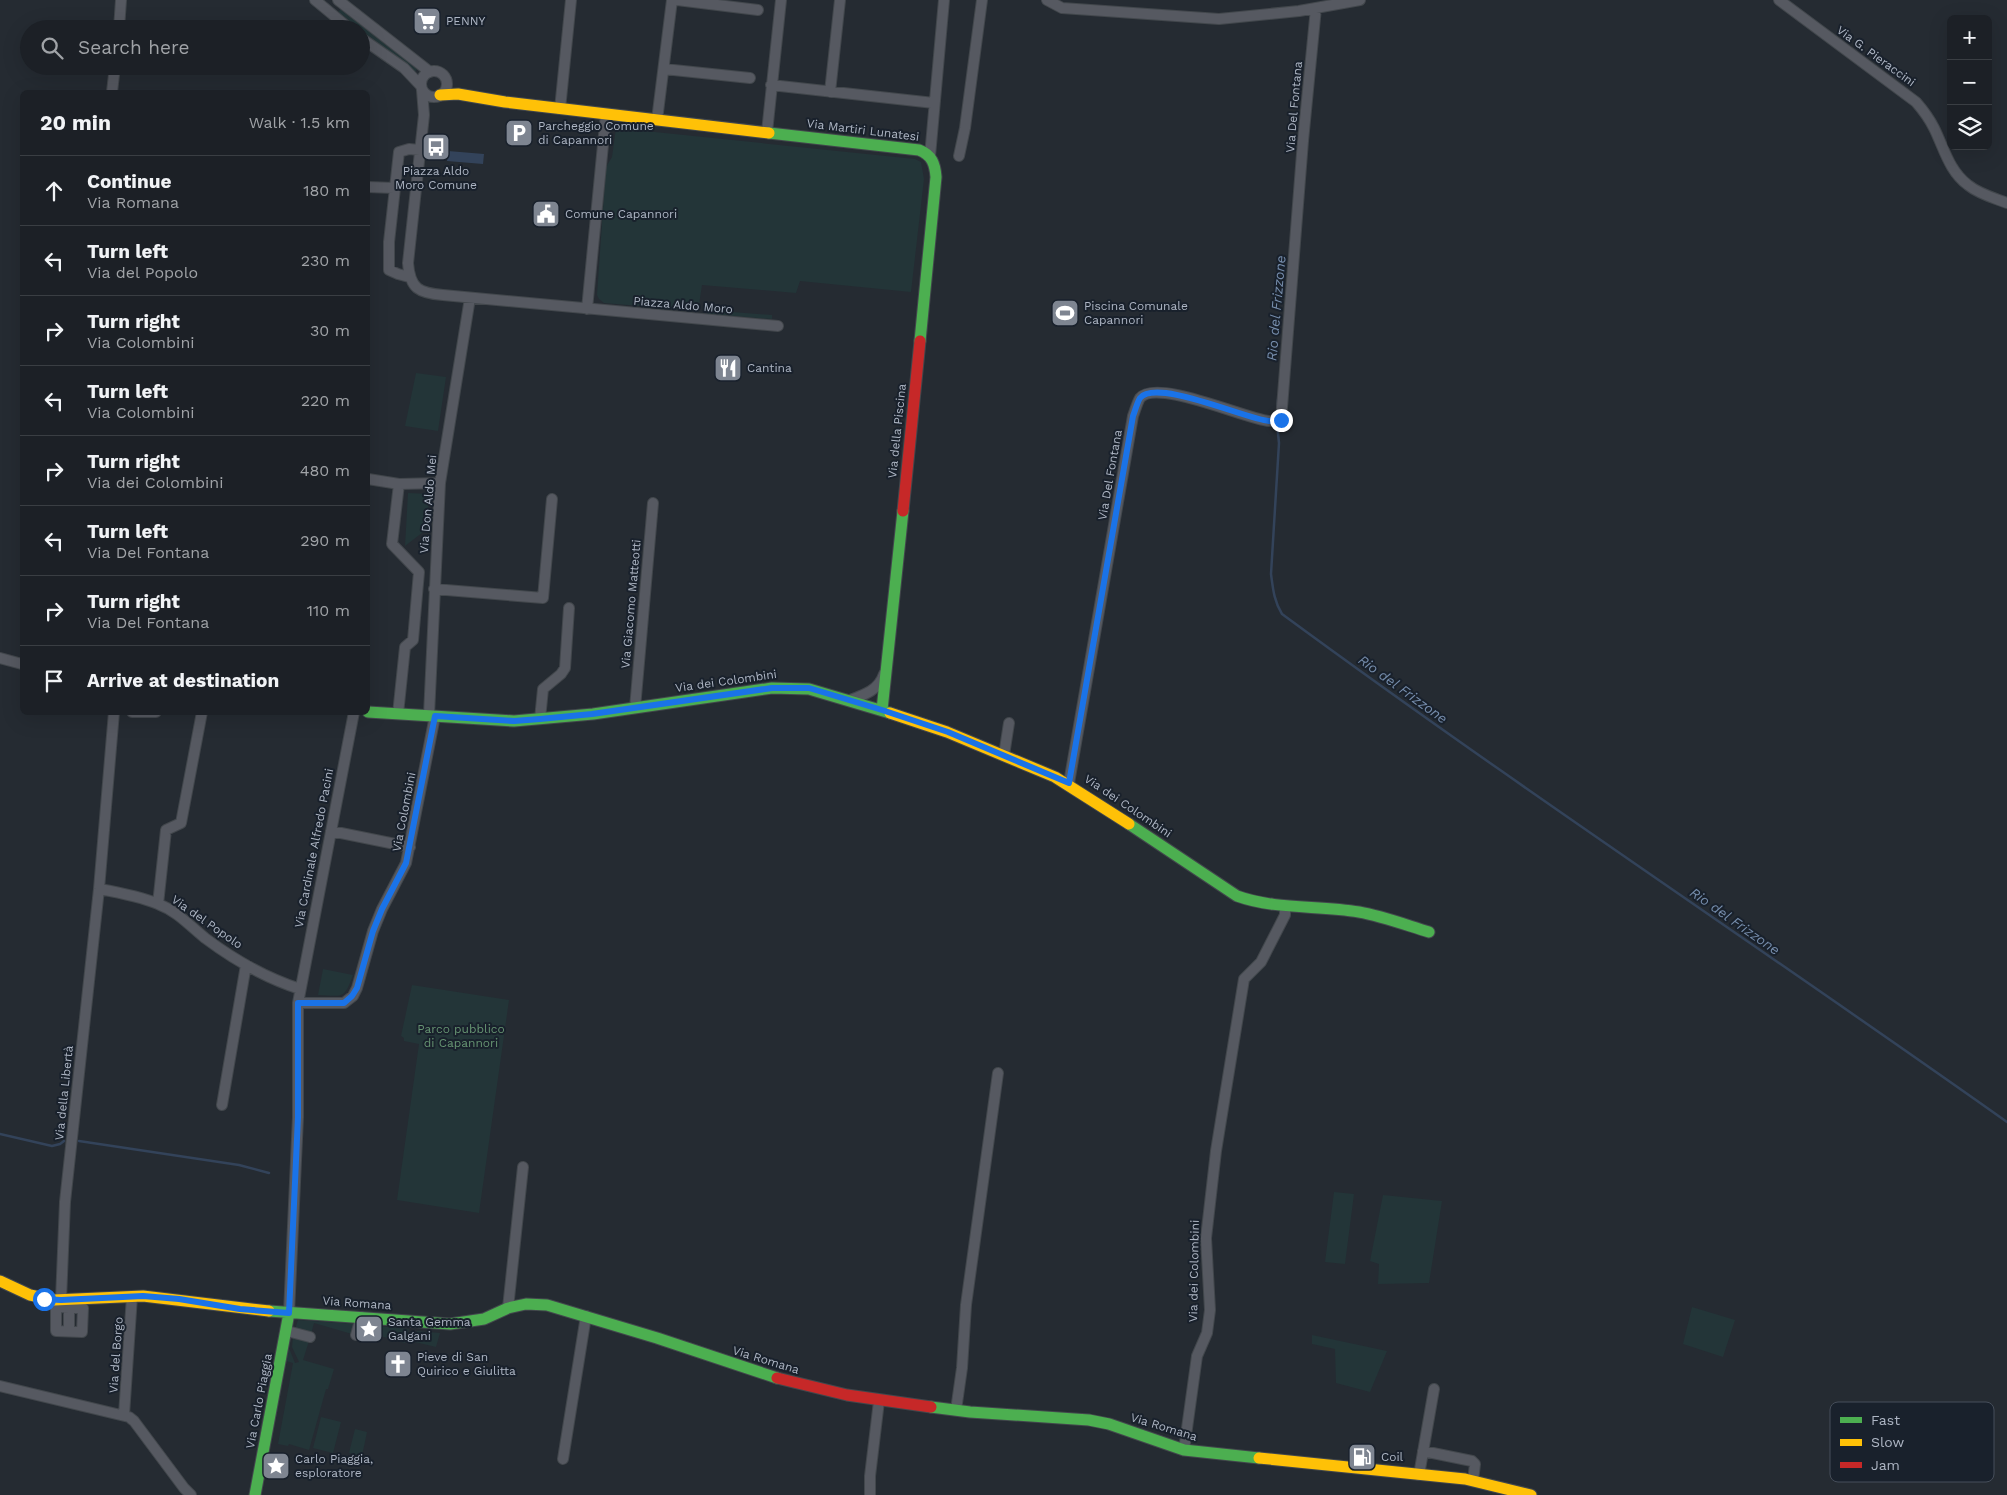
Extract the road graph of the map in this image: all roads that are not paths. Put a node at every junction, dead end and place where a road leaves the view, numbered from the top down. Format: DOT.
graph roads {
  1 [pos="121,0"];
  2 [pos="315,0"];
  3 [pos="338,0"];
  4 [pos="571,0"];
  5 [pos="672,0"];
  6 [pos="677,0"];
  7 [pos="781,0"];
  8 [pos="840,0"];
  9 [pos="944,0"];
  10 [pos="982,0"];
  11 [pos="1047,0"];
  12 [pos="1360,0"];
  13 [pos="1779,0"];
  14 [pos="1316,8"];
  15 [pos="758,10"];
  16 [pos="120,20"];
  17 [pos="339,20"];
  18 [pos="364,20"];
  19 [pos="370,25"];
  20 [pos="370,44"];
  21 [pos="664,69"];
  22 [pos="430,72"];
  23 [pos="114,75"];
  24 [pos="750,78"];
  25 [pos="446,81"];
  26 [pos="771,85"];
  27 [pos="422,88"];
  28 [pos="112,90"];
  29 [pos="830,92"];
  30 [pos="438,95"];
  31 [pos="469,96"];
  32 [pos="934,103"];
  33 [pos="560,109"];
  34 [pos="606,114"];
  35 [pos="424,115"];
  36 [pos="657,120"];
  37 [pos="767,132"];
  38 [pos="420,150"];
  39 [pos="930,156"];
  40 [pos="959,156"];
  41 [pos="370,187"];
  42 [pos="394,188"];
  43 [pos="2007,203"];
  44 [pos="410,277"];
  45 [pos="470,298"];
  46 [pos="587,309"];
  47 [pos="778,326"];
  48 [pos="370,478"];
  49 [pos="440,483"];
  50 [pos="399,484"];
  51 [pos="552,499"];
  52 [pos="653,503"];
  53 [pos="434,589"];
  54 [pos="569,608"];
  55 [pos="0,658"];
  56 [pos="20,663"];
  57 [pos="888,664"];
  58 [pos="850,700"];
  59 [pos="635,708"];
  60 [pos="882,710"];
  61 [pos="370,712"];
  62 [pos="398,714"];
  63 [pos="114,715"];
  64 [pos="201,715"];
  65 [pos="353,715"];
  66 [pos="432,715"];
  67 [pos="540,719"];
  68 [pos="1009,723"];
  69 [pos="1004,755"];
  70 [pos="1069,783"];
  71 [pos="331,831"];
  72 [pos="410,847"];
  73 [pos="98,889"];
  74 [pos="158,904"];
  75 [pos="1285,907"];
  76 [pos="1429,932"];
  77 [pos="246,965"];
  78 [pos="300,989"];
  79 [pos="298,1003"];
  80 [pos="998,1073"];
  81 [pos="222,1105"];
  82 [pos="523,1167"];
  83 [pos="0,1281"];
  84 [pos="132,1296"];
  85 [pos="66,1302"];
  86 [pos="508,1308"];
  87 [pos="289,1313"];
  88 [pos="362,1316"];
  89 [pos="586,1316"];
  90 [pos="69,1330"];
  91 [pos="287,1331"];
  92 [pos="356,1335"];
  93 [pos="310,1338"];
  94 [pos="0,1386"];
  95 [pos="1434,1389"];
  96 [pos="879,1401"];
  97 [pos="956,1410"];
  98 [pos="124,1415"];
  99 [pos="1184,1450"];
  100 [pos="1423,1451"];
  101 [pos="564,1459"];
  102 [pos="1419,1475"];
  103 [pos="1473,1481"];
  104 [pos="191,1495"];
  105 [pos="255,1495"];
  106 [pos="870,1495"];
  107 [pos="1531,1495"];
  1 -- 16 [label="street"];
  2 -- 17 [label="street"];
  3 -- 18 [label="street, Via Martiri Lunatesi"];
  4 -- 33 [label="street"];
  5 -- 21 [label="street"];
  6 -- 15 [label="street"];
  7 -- 26 [label="street"];
  8 -- 29 [label="street"];
  9 -- 32 [label="street, Via Martiri Lunatesi"];
  10 -- 40 [label="street"];
  11 -- 14 [label="street"];
  12 -- 14 [label="street"];
  13 -- 43 [label="street, Via G. Pieraccini"];
  14 -- 70 [label="street, Via Del Fontana"];
  19 -- 22 [label="street, Via Martiri Lunatesi"];
  20 -- 27 [label="street, Via Martiri Lunatesi"];
  21 -- 24 [label="street"];
  21 -- 36 [label="street"];
  22 -- 25 [label="street, Via Martiri Lunatesi"];
  22 -- 27 [label="street"];
  23 -- 28 [label="street"];
  25 -- 30 [label="street"];
  25 -- 31 [label="street, Via Martiri Lunatesi"];
  26 -- 29 [label="street"];
  26 -- 37 [label="street"];
  27 -- 30 [label="street, Via Martiri Lunatesi"];
  27 -- 35 [label="street"];
  29 -- 32 [label="street"];
  30 -- 31 [label="street, Via Martiri Lunatesi"];
  30 -- 35 [label="street"];
  31 -- 33 [label="street, Via Martiri Lunatesi"];
  32 -- 39 [label="street, Via Martiri Lunatesi"];
  33 -- 34 [label="street, Via Martiri Lunatesi"];
  34 -- 36 [label="street, Via Martiri Lunatesi"];
  34 -- 46 [label="street"];
  35 -- 38 [label="street"];
  36 -- 37 [label="street, Via Martiri Lunatesi"];
  37 -- 39 [label="street, Via Martiri Lunatesi"];
  38 -- 42 [label="street, Piazza Aldo Moro"];
  38 -- 44 [label="street"];
  39 -- 57 [label="street, Via della Piscina"];
  41 -- 42 [label="street"];
  42 -- 44 [label="street, Piazza Aldo Moro"];
  44 -- 45 [label="street, Piazza Aldo Moro"];
  45 -- 46 [label="street, Piazza Aldo Moro"];
  45 -- 49 [label="street, Via Don Aldo Mei"];
  46 -- 47 [label="street, Piazza Aldo Moro"];
  48 -- 50 [label="street"];
  49 -- 50 [label="street"];
  49 -- 53 [label="street, Via Don Aldo Mei"];
  50 -- 62 [label="street"];
  51 -- 53 [label="street"];
  52 -- 59 [label="street, Via Giacomo Matteotti"];
  53 -- 66 [label="street, Via Don Aldo Mei"];
  54 -- 67 [label="street"];
  55 -- 56 [label="street"];
  57 -- 58 [label="street"];
  57 -- 60 [label="street, Via della Piscina"];
  58 -- 59 [label="street, Via dei Colombini"];
  58 -- 60 [label="street, Via dei Colombini"];
  59 -- 67 [label="street, Via dei Colombini"];
  60 -- 69 [label="street, Via dei Colombini"];
  61 -- 62 [label="street, Via dei Colombini"];
  62 -- 66 [label="street, Via dei Colombini"];
  63 -- 73 [label="street"];
  64 -- 74 [label="street"];
  65 -- 71 [label="street, Via Cardinale Alfredo Pacini"];
  66 -- 67 [label="street, Via dei Colombini"];
  66 -- 72 [label="street, Via Colombini"];
  68 -- 69 [label="street"];
  69 -- 70 [label="street, Via dei Colombini"];
  70 -- 75 [label="street, Via dei Colombini"];
  71 -- 72 [label="street"];
  71 -- 78 [label="street, Via Cardinale Alfredo Pacini"];
  72 -- 79 [label="street, Via Colombini"];
  73 -- 74 [label="street, Via del Popolo"];
  73 -- 85 [label="street, Via della Libertà"];
  74 -- 77 [label="street, Via del Popolo"];
  75 -- 76 [label="street"];
  75 -- 99 [label="street, Via dei Colombini"];
  77 -- 78 [label="street, Via del Popolo"];
  77 -- 81 [label="street"];
  78 -- 79 [label="street"];
  79 -- 87 [label="street"];
  80 -- 97 [label="street"];
  82 -- 86 [label="street"];
  83 -- 85 [label="street, Via Romana"];
  84 -- 85 [label="street, Via Romana"];
  84 -- 87 [label="street, Via Romana"];
  84 -- 98 [label="street, Via del Borgo"];
  85 -- 90 [label="street, Via della Libertà"];
  86 -- 88 [label="street, Via Romana"];
  86 -- 89 [label="street, Via Romana"];
  87 -- 88 [label="street, Via Romana"];
  87 -- 91 [label="street, Via Carlo Piaggia"];
  88 -- 92 [label="street"];
  89 -- 96 [label="street, Via Romana"];
  89 -- 101 [label="street"];
  91 -- 93 [label="street"];
  91 -- 105 [label="street, Via Carlo Piaggia"];
  94 -- 98 [label="street"];
  95 -- 100 [label="street"];
  96 -- 97 [label="street, Via Romana"];
  96 -- 106 [label="street"];
  97 -- 99 [label="street, Via Romana"];
  98 -- 104 [label="street"];
  99 -- 102 [label="street, Via Romana"];
  100 -- 102 [label="street"];
  100 -- 103 [label="street"];
  102 -- 103 [label="street, Via Romana"];
  103 -- 107 [label="street, Via Romana"];
}
